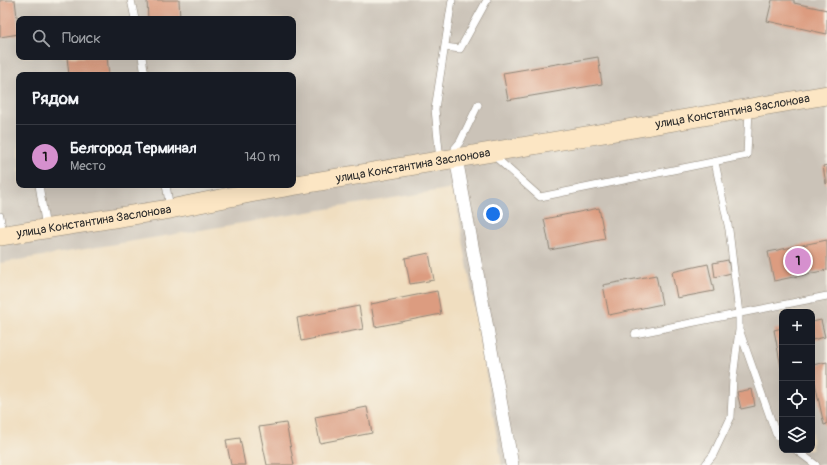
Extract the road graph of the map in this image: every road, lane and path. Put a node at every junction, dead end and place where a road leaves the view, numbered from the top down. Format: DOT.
graph roads {
  1 [pos="131,0"];
  2 [pos="452,0"];
  3 [pos="487,0"];
  4 [pos="134,16"];
  5 [pos="445,47"];
  6 [pos="142,60"];
  7 [pos="144,72"];
  8 [pos="827,96"];
  9 [pos="478,105"];
  10 [pos="749,109"];
  11 [pos="490,152"];
  12 [pos="448,159"];
  13 [pos="715,162"];
  14 [pos="296,185"];
  15 [pos="39,188"];
  16 [pos="167,188"];
  17 [pos="279,188"];
  18 [pos="170,208"];
  19 [pos="0,216"];
  20 [pos="46,229"];
  21 [pos="2,236"];
  22 [pos="827,296"];
  23 [pos="739,314"];
  24 [pos="739,330"];
  25 [pos="634,334"];
  26 [pos="779,436"];
  27 [pos="800,453"];
  28 [pos="512,465"];
  29 [pos="705,465"];
  30 [pos="816,465"];
  1 -- 4 [label="lane"];
  2 -- 5 [label="lane"];
  3 -- 5 [label="lane"];
  5 -- 12 [label="lane"];
  6 -- 7 [label="lane"];
  8 -- 10 [label="street, улица Константина Заслонова"];
  9 -- 12 [label="lane"];
  10 -- 11 [label="street, улица Константина Заслонова"];
  10 -- 13 [label="lane"];
  11 -- 12 [label="street, улица Константина Заслонова"];
  11 -- 13 [label="lane"];
  12 -- 14 [label="street, улица Константина Заслонова"];
  12 -- 28 [label="street"];
  13 -- 23 [label="lane"];
  15 -- 20 [label="lane"];
  16 -- 18 [label="lane"];
  17 -- 18 [label="street, улица Константина Заслонова"];
  18 -- 20 [label="street, улица Константина Заслонова"];
  19 -- 21 [label="lane"];
  20 -- 21 [label="street, улица Константина Заслонова"];
  22 -- 23 [label="lane"];
  23 -- 24 [label="lane"];
  23 -- 25 [label="lane"];
  24 -- 26 [label="lane"];
  24 -- 29 [label="lane"];
  27 -- 30 [label="lane"];
}
